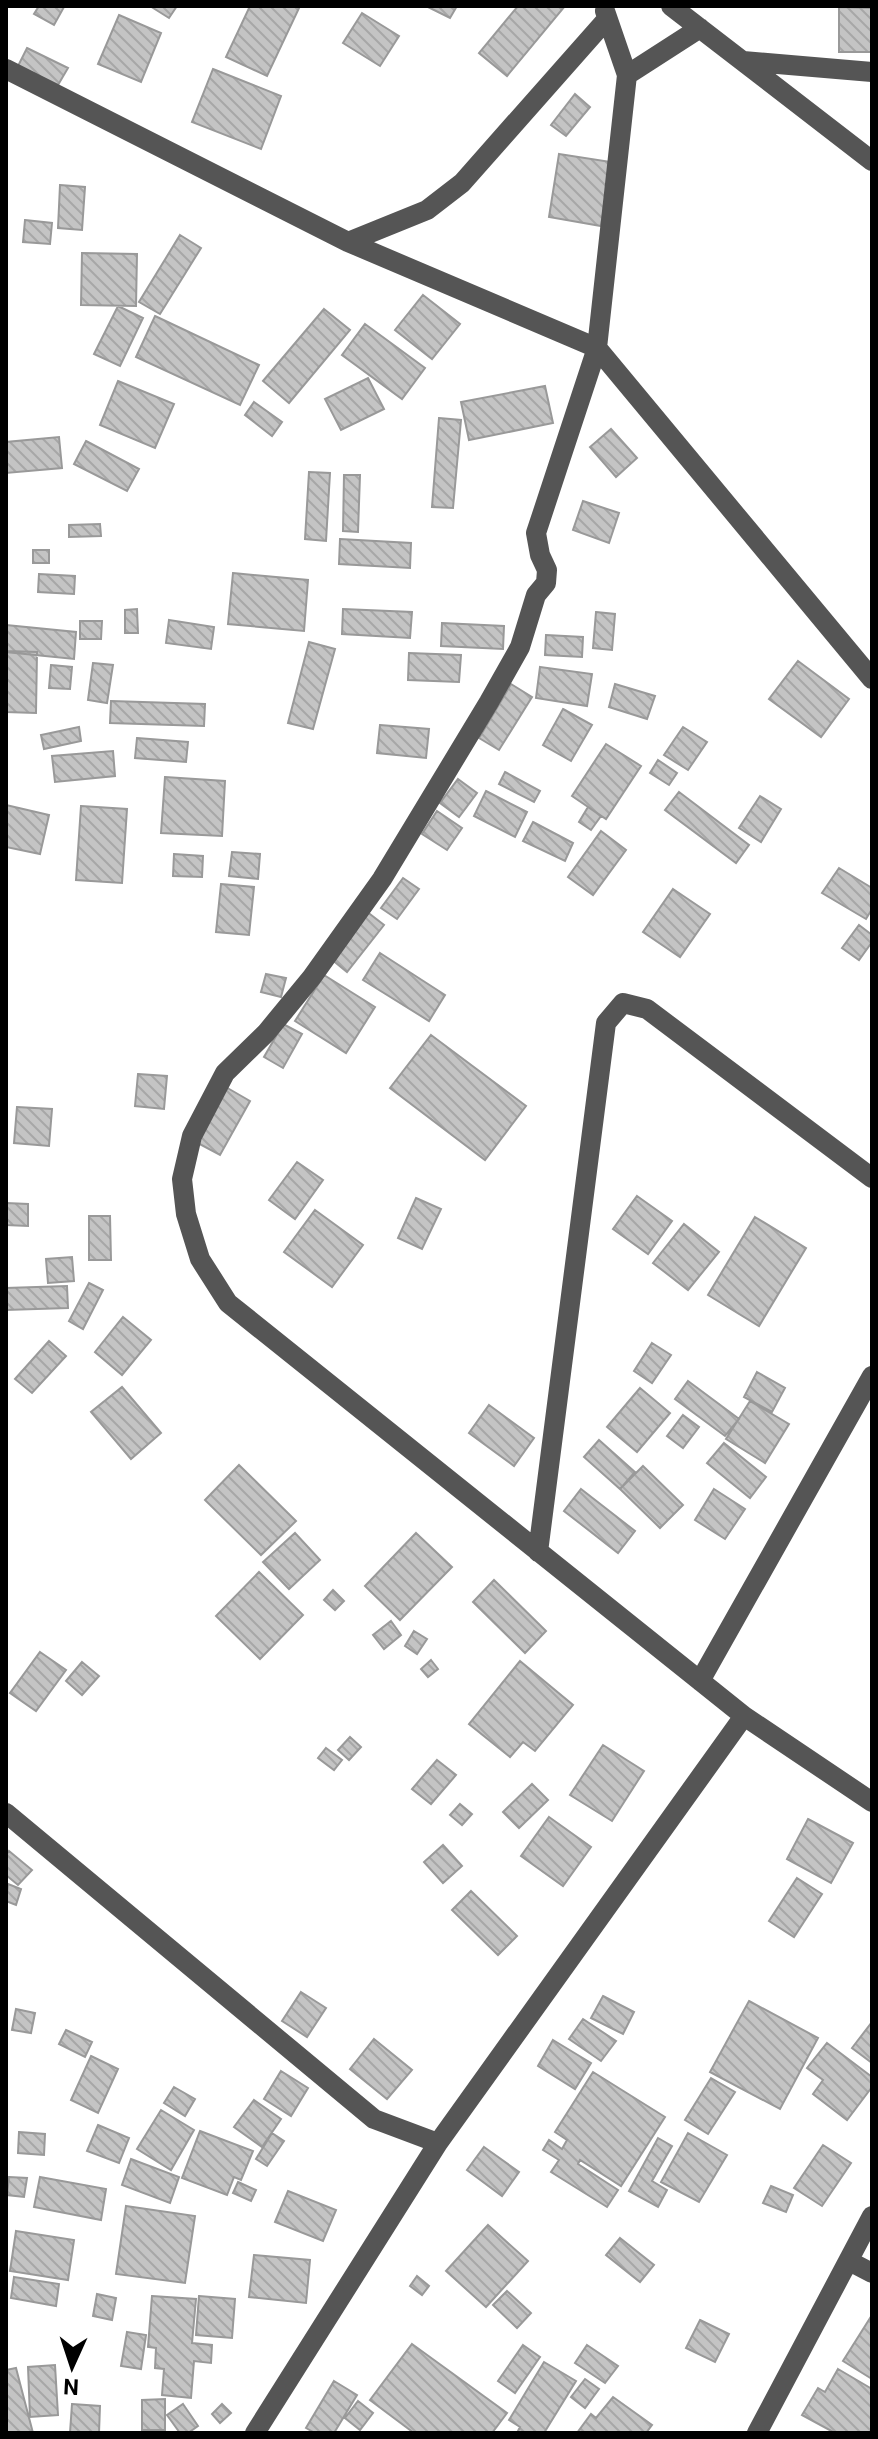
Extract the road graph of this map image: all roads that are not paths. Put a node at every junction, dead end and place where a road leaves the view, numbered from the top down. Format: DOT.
graph roads {
  1 [pos="671,6"];
  2 [pos="605,12"];
  3 [pos="700,28"];
  4 [pos="743,61"];
  5 [pos="6,69"];
  6 [pos="872,72"];
  7 [pos="627,75"];
  8 [pos="872,161"];
  9 [pos="348,242"];
  10 [pos="597,348"];
  11 [pos="872,679"];
  12 [pos="872,1178"];
  13 [pos="872,1376"];
  14 [pos="538,1552"];
  15 [pos="700,1681"];
  16 [pos="744,1716"];
  17 [pos="872,1802"];
  18 [pos="6,1813"];
  19 [pos="438,2143"];
  20 [pos="872,2216"];
  21 [pos="849,2261"];
  22 [pos="872,2273"];
  23 [pos="255,2433"];
  24 [pos="757,2433"];
  1 -- 3 [label="street"];
  2 -- 7 [label="street"];
  2 -- 9 [label="street"];
  3 -- 4 [label="street"];
  3 -- 7 [label="street"];
  4 -- 6 [label="street"];
  4 -- 8 [label="street"];
  5 -- 9 [label="street"];
  7 -- 10 [label="street"];
  9 -- 10 [label="street"];
  10 -- 11 [label="street"];
  10 -- 14 [label="street"];
  12 -- 14 [label="street"];
  13 -- 15 [label="street"];
  14 -- 15 [label="street"];
  15 -- 16 [label="street"];
  16 -- 17 [label="street"];
  16 -- 19 [label="street"];
  18 -- 19 [label="street"];
  19 -- 23 [label="street"];
  20 -- 21 [label="street"];
  21 -- 22 [label="street"];
  21 -- 24 [label="street"];
}
